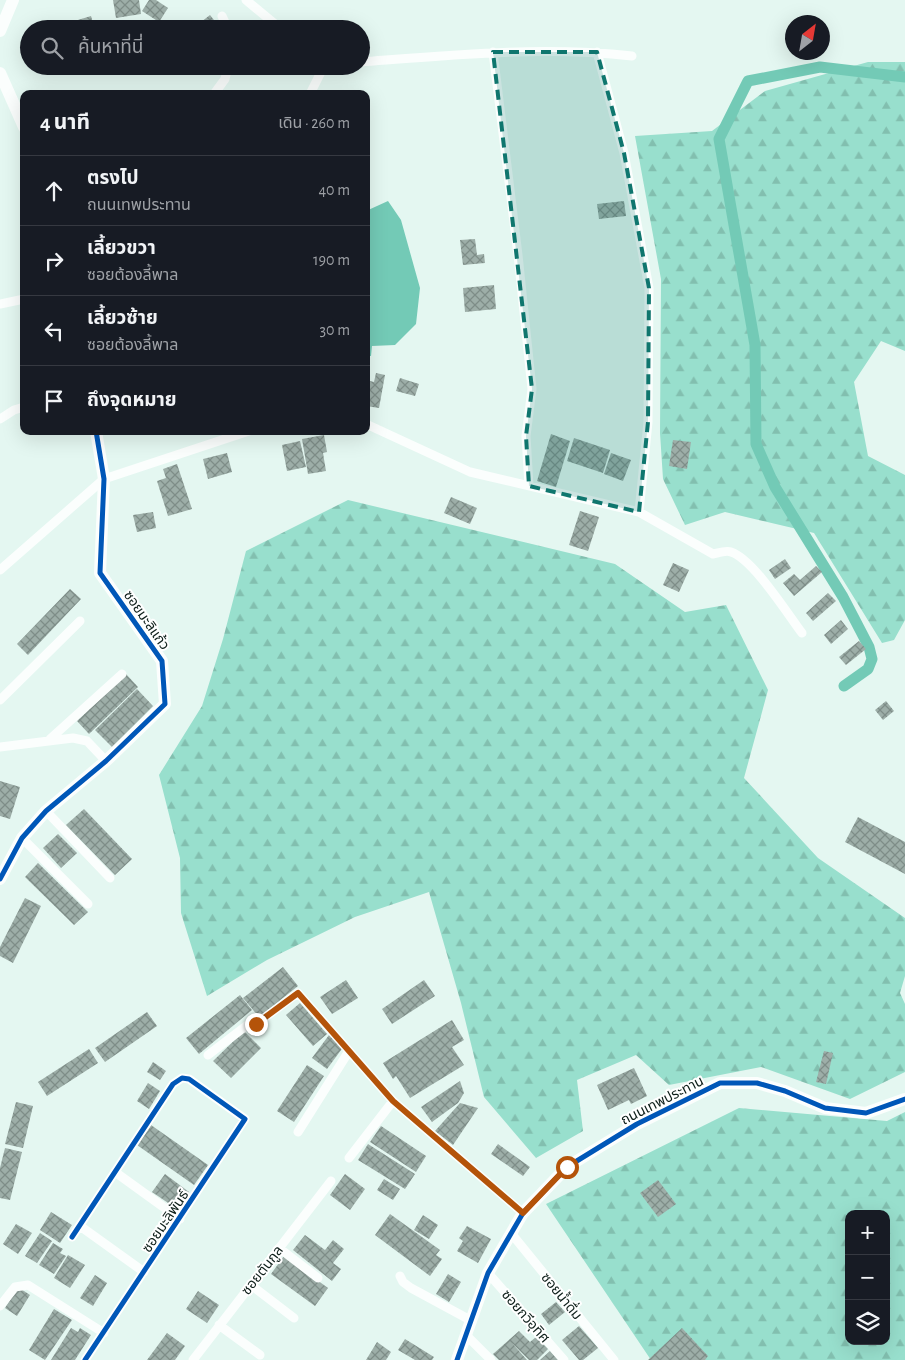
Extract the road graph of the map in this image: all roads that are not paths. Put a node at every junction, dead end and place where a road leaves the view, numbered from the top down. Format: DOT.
graph roads {
  1 [pos="13,0"];
  2 [pos="246,0"];
  3 [pos="222,16"];
  4 [pos="224,20"];
  5 [pos="270,20"];
  6 [pos="0,32"];
  7 [pos="492,52"];
  8 [pos="597,52"];
  9 [pos="632,56"];
  10 [pos="370,61"];
  11 [pos="0,73"];
  12 [pos="226,75"];
  13 [pos="320,75"];
  14 [pos="217,90"];
  15 [pos="312,90"];
  16 [pos="20,116"];
  17 [pos="20,300"];
  18 [pos="0,304"];
  19 [pos="20,408"];
  20 [pos="0,419"];
  21 [pos="370,426"];
  22 [pos="97,435"];
  23 [pos="237,435"];
  24 [pos="104,478"];
  25 [pos="529,486"];
  26 [pos="639,512"];
  27 [pos="0,570"];
  28 [pos="80,621"];
  29 [pos="802,633"];
  30 [pos="122,674"];
  31 [pos="0,700"];
  32 [pos="50,740"];
  33 [pos="0,747"];
  34 [pos="106,761"];
  35 [pos="46,811"];
  36 [pos="22,838"];
  37 [pos="110,878"];
  38 [pos="0,879"];
  39 [pos="88,904"];
  40 [pos="349,1051"];
  41 [pos="208,1056"];
  42 [pos="905,1100"];
  43 [pos="393,1101"];
  44 [pos="298,1132"];
  45 [pos="349,1158"];
  46 [pos="115,1172"];
  47 [pos="331,1181"];
  48 [pos="523,1213"];
  49 [pos="180,1219"];
  50 [pos="80,1226"];
  51 [pos="511,1233"];
  52 [pos="72,1237"];
  53 [pos="279,1248"];
  54 [pos="144,1272"];
  55 [pos="488,1273"];
  56 [pos="400,1276"];
  57 [pos="318,1278"];
  58 [pos="251,1285"];
  59 [pos="0,1306"];
  60 [pos="294,1318"];
  61 [pos="472,1321"];
  62 [pos="219,1325"];
  63 [pos="104,1333"];
  64 [pos="466,1335"];
  65 [pos="260,1355"];
  66 [pos="86,1360"];
  67 [pos="194,1360"];
  68 [pos="457,1360"];
  69 [pos="491,1360"];
  70 [pos="564,1360"];
  71 [pos="614,1360"];
  1 -- 6 [label="street"];
  2 -- 5 [label="street"];
  3 -- 4 [label="street"];
  7 -- 8 [label="street"];
  7 -- 10 [label="street"];
  7 -- 25 [label="street"];
  8 -- 9 [label="street"];
  8 -- 26 [label="street"];
  11 -- 16 [label="street"];
  12 -- 14 [label="street"];
  13 -- 15 [label="street"];
  17 -- 18 [label="street"];
  19 -- 20 [label="street"];
  21 -- 25 [label="street"];
  22 -- 24 [label="street, ซอยมะลิแก้ว"];
  23 -- 24 [label="street"];
  24 -- 27 [label="street"];
  24 -- 34 [label="street, ซอยมะลิแก้ว"];
  25 -- 26 [label="street"];
  26 -- 29 [label="street"];
  28 -- 31 [label="street"];
  30 -- 32 [label="street"];
  32 -- 33 [label="street"];
  32 -- 34 [label="street"];
  34 -- 35 [label="street, ซอยมะลิแก้ว"];
  35 -- 36 [label="street, ซอยมะลิแก้ว"];
  35 -- 37 [label="street"];
  36 -- 38 [label="street, ซอยมะลิแก้ว"];
  36 -- 39 [label="street"];
  40 -- 41 [label="street"];
  40 -- 43 [label="street"];
  40 -- 44 [label="street"];
  42 -- 48 [label="street, ถนนเทพประทาน"];
  43 -- 45 [label="street"];
  43 -- 48 [label="street"];
  46 -- 49 [label="street"];
  46 -- 49 [label="street, ซอยมะลิพันธ์"];
  46 -- 50 [label="street, ซอยมะลิพันธ์"];
  47 -- 53 [label="street, ซอยตันกูล"];
  48 -- 51 [label="street, ถนนเทพประทาน"];
  49 -- 54 [label="street, ซอยมะลิพันธ์"];
  50 -- 52 [label="street, ซอยมะลิพันธ์"];
  50 -- 54 [label="street"];
  51 -- 55 [label="street, ถนนเทพประทาน"];
  51 -- 71 [label="street, ซอยน้ำดื่ม"];
  53 -- 57 [label="street"];
  53 -- 58 [label="street, ซอยตันกูล"];
  54 -- 63 [label="street, ซอยมะลิพันธ์"];
  55 -- 61 [label="street, ถนนเทพประทาน"];
  55 -- 70 [label="street, ซอยกวีอุทิศ"];
  56 -- 61 [label="street"];
  58 -- 60 [label="street"];
  58 -- 62 [label="street, ซอยตันกูล"];
  59 -- 63 [label="street"];
  61 -- 64 [label="street, ถนนเทพประทาน"];
  62 -- 65 [label="street"];
  62 -- 67 [label="street, ซอยตันกูล"];
  63 -- 66 [label="street, ซอยมะลิพันธ์"];
  64 -- 68 [label="street, ถนนเทพประทาน"];
  64 -- 69 [label="street"];
}
